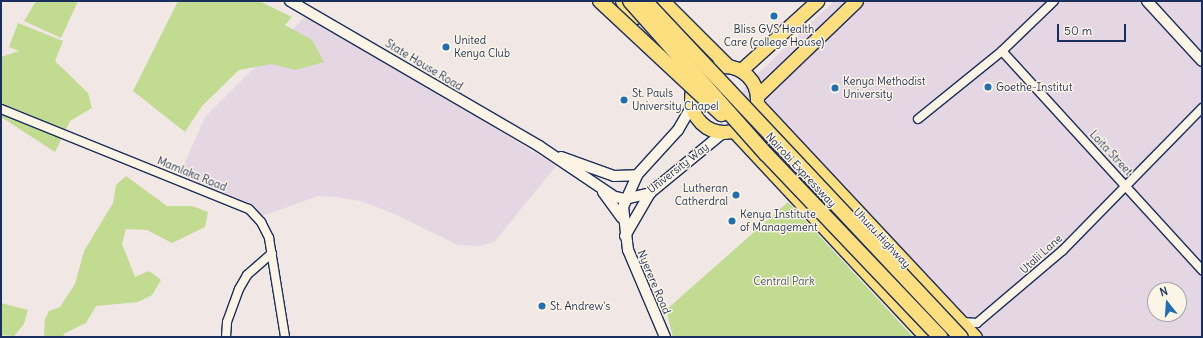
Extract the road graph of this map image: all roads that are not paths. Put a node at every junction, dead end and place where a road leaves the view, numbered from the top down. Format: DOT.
graph roads {
  1 [pos="290,1"];
  2 [pos="600,1"];
  3 [pos="622,1"];
  4 [pos="630,1"];
  5 [pos="645,1"];
  6 [pos="663,1"];
  7 [pos="817,1"];
  8 [pos="856,1"];
  9 [pos="1054,1"];
  10 [pos="1147,1"];
  11 [pos="1002,51"];
  12 [pos="1202,60"];
  13 [pos="727,65"];
  14 [pos="741,70"];
  15 [pos="757,100"];
  16 [pos="691,101"];
  17 [pos="1202,108"];
  18 [pos="1,109"];
  19 [pos="918,119"];
  20 [pos="729,132"];
  21 [pos="546,151"];
  22 [pos="766,154"];
  23 [pos="637,175"];
  24 [pos="1126,186"];
  25 [pos="603,192"];
  26 [pos="650,193"];
  27 [pos="625,199"];
  28 [pos="622,218"];
  29 [pos="625,236"];
  30 [pos="272,253"];
  31 [pos="1202,270"];
  32 [pos="962,322"];
  33 [pos="226,337"];
  34 [pos="285,337"];
  35 [pos="664,337"];
  36 [pos="926,337"];
  37 [pos="940,337"];
  38 [pos="960,337"];
  39 [pos="976,337"];
  1 -- 21 [label="street, State House Road"];
  2 -- 22 [label="highway, bridge"];
  3 -- 16 [label="highway"];
  4 -- 22 [label="highway, Nairobi Expressway, bridge"];
  5 -- 38 [label="highway, Nairobi Expressway, bridge"];
  6 -- 13 [label="highway"];
  7 -- 14 [label="highway"];
  8 -- 15 [label="highway"];
  9 -- 11 [label="street"];
  10 -- 12 [label="street"];
  11 -- 19 [label="street"];
  11 -- 24 [label="street, Loita Street"];
  13 -- 14 [label="highway"];
  13 -- 16 [label="highway"];
  14 -- 15 [label="highway"];
  15 -- 20 [label="highway"];
  15 -- 32 [label="highway, Uhuru Highway"];
  16 -- 20 [label="highway"];
  16 -- 23 [label="street, University Way"];
  17 -- 24 [label="street, Utalii Lane"];
  18 -- 30 [label="street, Mamlaka Road"];
  20 -- 26 [label="street, University Way"];
  20 -- 36 [label="highway"];
  21 -- 23 [label="street, State House Road"];
  21 -- 25 [label="street, State House Road"];
  22 -- 37 [label="highway, Nairobi Expressway, bridge"];
  23 -- 27 [label="street, University Way"];
  24 -- 31 [label="street, Loita Street"];
  24 -- 32 [label="street, Utalii Lane"];
  25 -- 27 [label="street, State House Road"];
  25 -- 28 [label="street"];
  26 -- 27 [label="street, University Way"];
  26 -- 29 [label="street"];
  27 -- 28 [label="street, Nyerere Road"];
  28 -- 29 [label="street, Nyerere Road"];
  29 -- 35 [label="street, Nyerere Road"];
  30 -- 33 [label="street"];
  30 -- 34 [label="street, Mamlaka Road"];
  32 -- 39 [label="highway, Uhuru Highway"];
}
